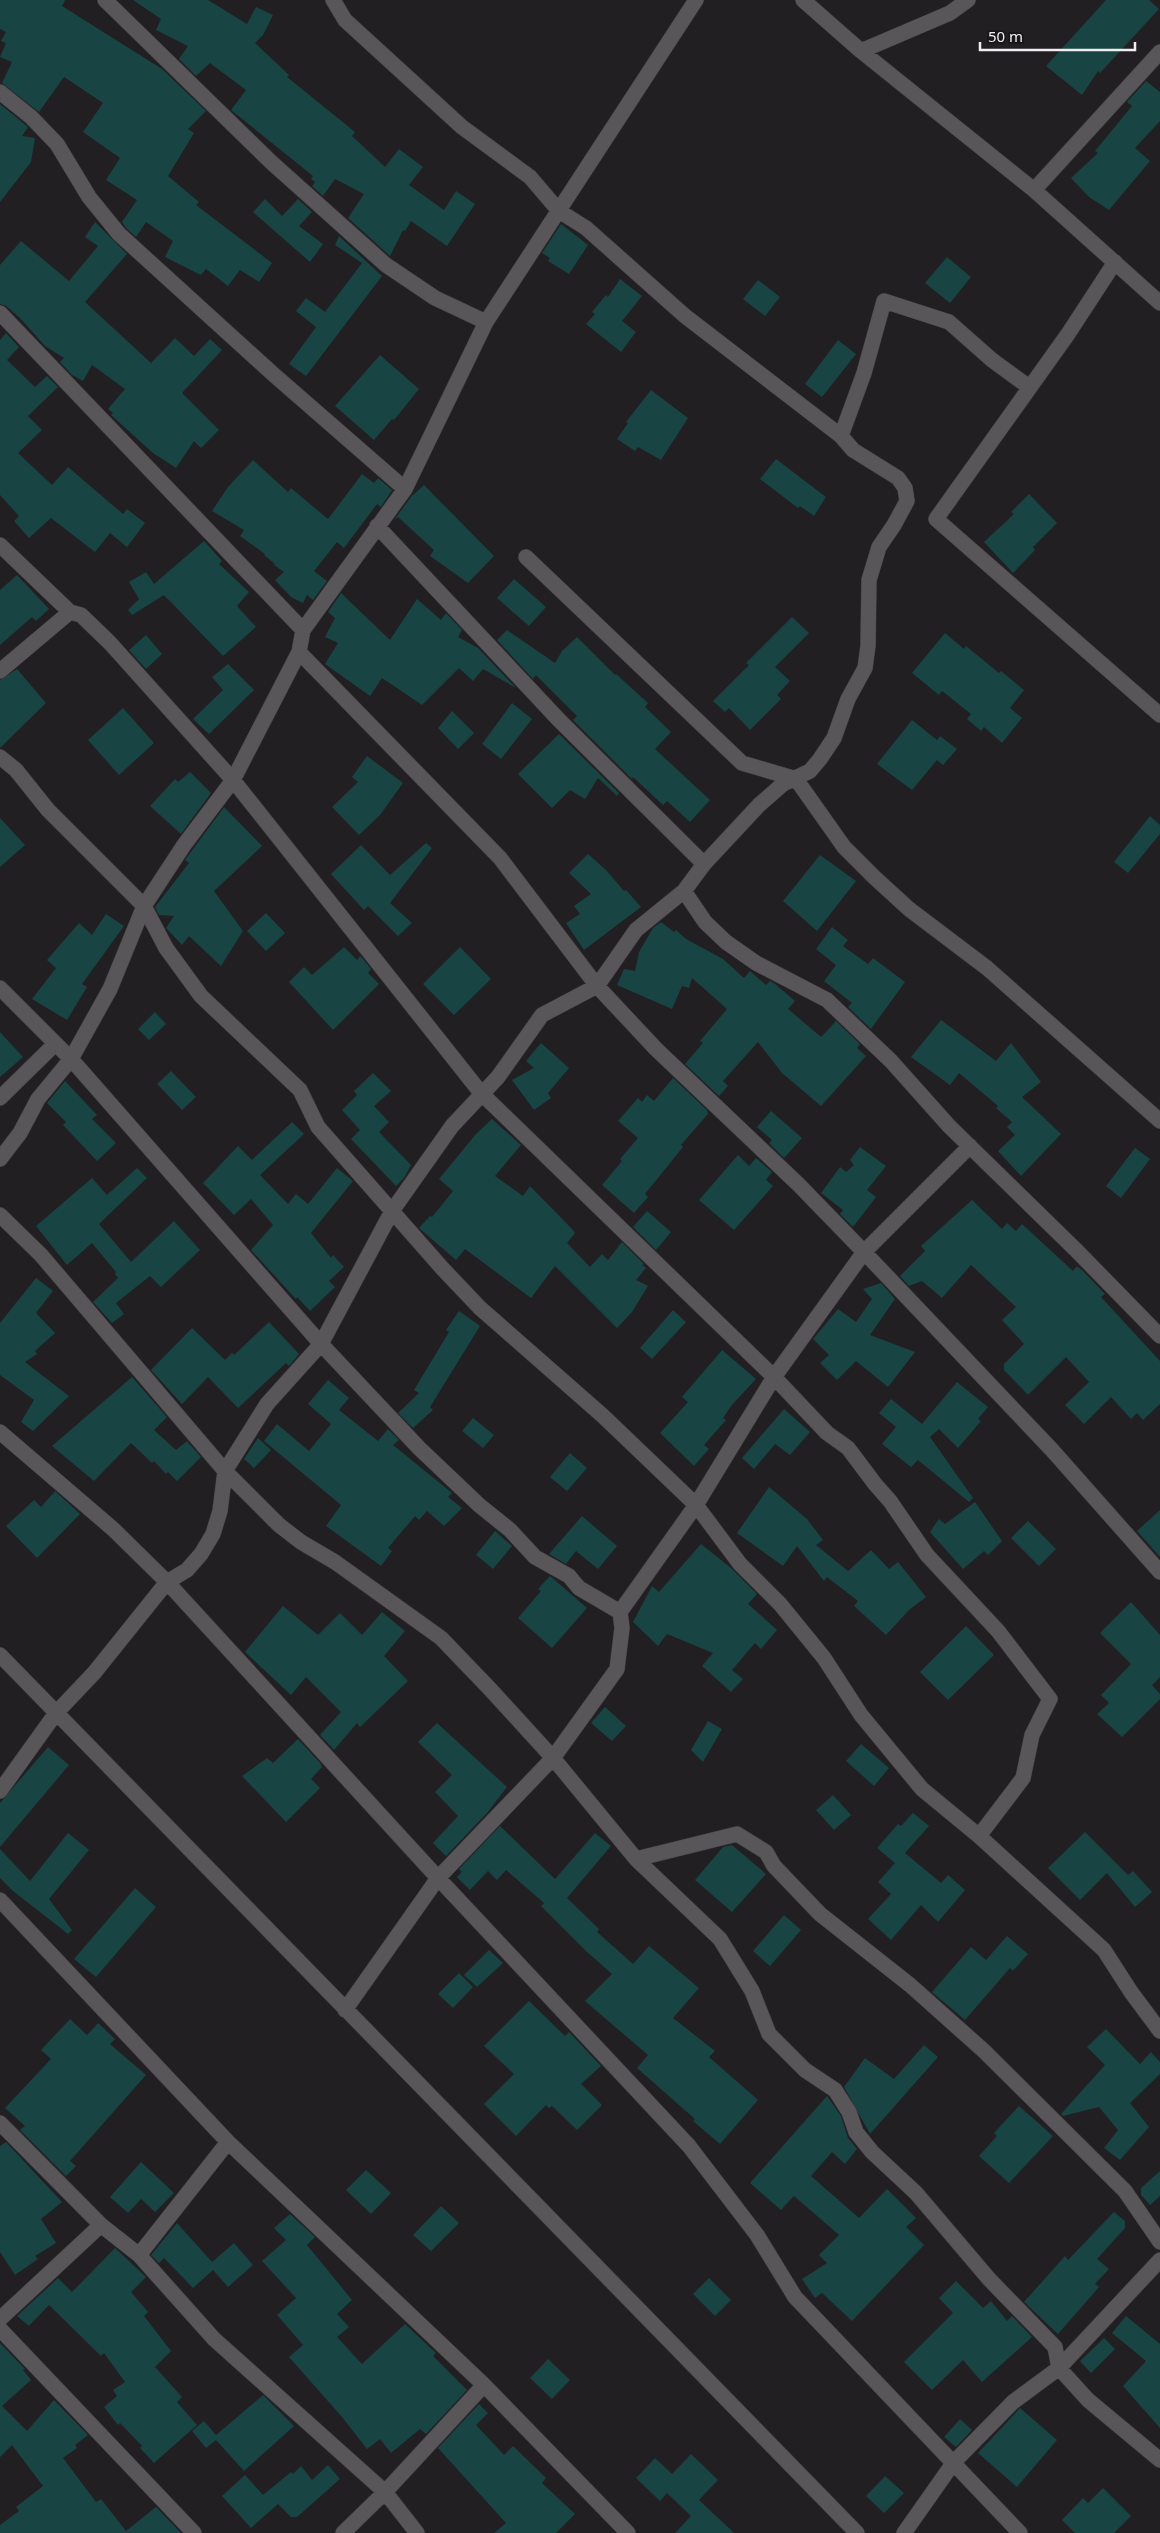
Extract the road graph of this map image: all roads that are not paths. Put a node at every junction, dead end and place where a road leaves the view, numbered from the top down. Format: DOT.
graph roads {
  1 [pos="105,0"];
  2 [pos="333,0"];
  3 [pos="696,0"];
  4 [pos="803,0"];
  5 [pos="968,0"];
  6 [pos="861,51"];
  7 [pos="1160,52"];
  8 [pos="0,92"];
  9 [pos="1034,190"];
  10 [pos="559,211"];
  11 [pos="1115,262"];
  12 [pos="1160,303"];
  13 [pos="0,313"];
  14 [pos="486,322"];
  15 [pos="1029,387"];
  16 [pos="841,436"];
  17 [pos="405,489"];
  18 [pos="377,526"];
  19 [pos="0,545"];
  20 [pos="526,557"];
  21 [pos="70,612"];
  22 [pos="303,630"];
  23 [pos="299,652"];
  24 [pos="0,671"];
  25 [pos="1160,715"];
  26 [pos="0,757"];
  27 [pos="796,779"];
  28 [pos="233,780"];
  29 [pos="704,864"];
  30 [pos="684,891"];
  31 [pos="144,906"];
  32 [pos="597,986"];
  33 [pos="0,988"];
  34 [pos="55,1044"];
  35 [pos="71,1059"];
  36 [pos="481,1093"];
  37 [pos="0,1098"];
  38 [pos="1160,1121"];
  39 [pos="970,1146"];
  40 [pos="0,1160"];
  41 [pos="392,1211"];
  42 [pos="0,1216"];
  43 [pos="864,1252"];
  44 [pos="1160,1336"];
  45 [pos="321,1344"];
  46 [pos="774,1377"];
  47 [pos="0,1432"];
  48 [pos="225,1471"];
  49 [pos="696,1505"];
  50 [pos="1160,1572"];
  51 [pos="167,1582"];
  52 [pos="620,1612"];
  53 [pos="0,1654"];
  54 [pos="56,1714"];
  55 [pos="553,1758"];
  56 [pos="0,1791"];
  57 [pos="979,1836"];
  58 [pos="636,1859"];
  59 [pos="438,1878"];
  60 [pos="0,1900"];
  61 [pos="345,2010"];
  62 [pos="1160,2031"];
  63 [pos="0,2123"];
  64 [pos="228,2142"];
  65 [pos="101,2224"];
  66 [pos="1160,2242"];
  67 [pos="139,2255"];
  68 [pos="1160,2260"];
  69 [pos="0,2319"];
  70 [pos="0,2329"];
  71 [pos="1059,2368"];
  72 [pos="484,2385"];
  73 [pos="1160,2460"];
  74 [pos="954,2462"];
  75 [pos="385,2492"];
  76 [pos="194,2533"];
  77 [pos="344,2533"];
  78 [pos="417,2533"];
  79 [pos="628,2533"];
  80 [pos="857,2533"];
  81 [pos="904,2533"];
  82 [pos="1020,2533"];
  1 -- 14 [label="street"];
  2 -- 10 [label="street"];
  3 -- 10 [label="street"];
  4 -- 6 [label="street"];
  5 -- 6 [label="street"];
  6 -- 9 [label="street"];
  7 -- 9 [label="street"];
  8 -- 17 [label="street"];
  9 -- 11 [label="street"];
  10 -- 14 [label="street"];
  10 -- 16 [label="street"];
  11 -- 12 [label="street"];
  11 -- 15 [label="street"];
  13 -- 22 [label="street"];
  14 -- 17 [label="street"];
  15 -- 16 [label="street"];
  15 -- 25 [label="street"];
  16 -- 27 [label="street"];
  17 -- 18 [label="street"];
  18 -- 22 [label="street"];
  18 -- 29 [label="street"];
  19 -- 21 [label="street"];
  20 -- 27 [label="street"];
  21 -- 24 [label="street"];
  21 -- 28 [label="street"];
  22 -- 23 [label="street"];
  23 -- 28 [label="street"];
  23 -- 32 [label="street"];
  26 -- 31 [label="street"];
  27 -- 29 [label="street"];
  27 -- 38 [label="street"];
  28 -- 31 [label="street"];
  28 -- 36 [label="street"];
  29 -- 30 [label="street"];
  30 -- 32 [label="street"];
  30 -- 39 [label="street"];
  31 -- 35 [label="street"];
  31 -- 41 [label="street"];
  32 -- 36 [label="street"];
  32 -- 43 [label="street"];
  33 -- 34 [label="street"];
  34 -- 35 [label="street"];
  34 -- 37 [label="street"];
  35 -- 40 [label="street"];
  35 -- 45 [label="street"];
  36 -- 41 [label="street"];
  36 -- 46 [label="street"];
  39 -- 43 [label="street"];
  39 -- 44 [label="street"];
  41 -- 45 [label="street"];
  41 -- 49 [label="street"];
  42 -- 48 [label="street"];
  43 -- 46 [label="street"];
  43 -- 50 [label="street"];
  45 -- 48 [label="street"];
  45 -- 52 [label="street"];
  46 -- 49 [label="street"];
  46 -- 57 [label="street"];
  47 -- 51 [label="street"];
  48 -- 51 [label="street"];
  48 -- 55 [label="street"];
  49 -- 52 [label="street"];
  49 -- 57 [label="street"];
  51 -- 54 [label="street"];
  51 -- 59 [label="street"];
  52 -- 55 [label="street"];
  53 -- 54 [label="street"];
  54 -- 56 [label="street"];
  54 -- 61 [label="street"];
  55 -- 58 [label="street"];
  55 -- 59 [label="street"];
  57 -- 62 [label="street"];
  58 -- 66 [label="street"];
  58 -- 71 [label="street"];
  59 -- 61 [label="street"];
  59 -- 74 [label="street"];
  60 -- 64 [label="street"];
  61 -- 80 [label="street"];
  63 -- 65 [label="street"];
  64 -- 67 [label="street"];
  64 -- 72 [label="street"];
  65 -- 67 [label="street"];
  65 -- 69 [label="street"];
  67 -- 75 [label="street"];
  68 -- 71 [label="street"];
  70 -- 76 [label="street"];
  71 -- 73 [label="street"];
  71 -- 74 [label="street"];
  72 -- 75 [label="street"];
  72 -- 79 [label="street"];
  74 -- 81 [label="street"];
  74 -- 82 [label="street"];
  75 -- 77 [label="street"];
  75 -- 78 [label="street"];
}
